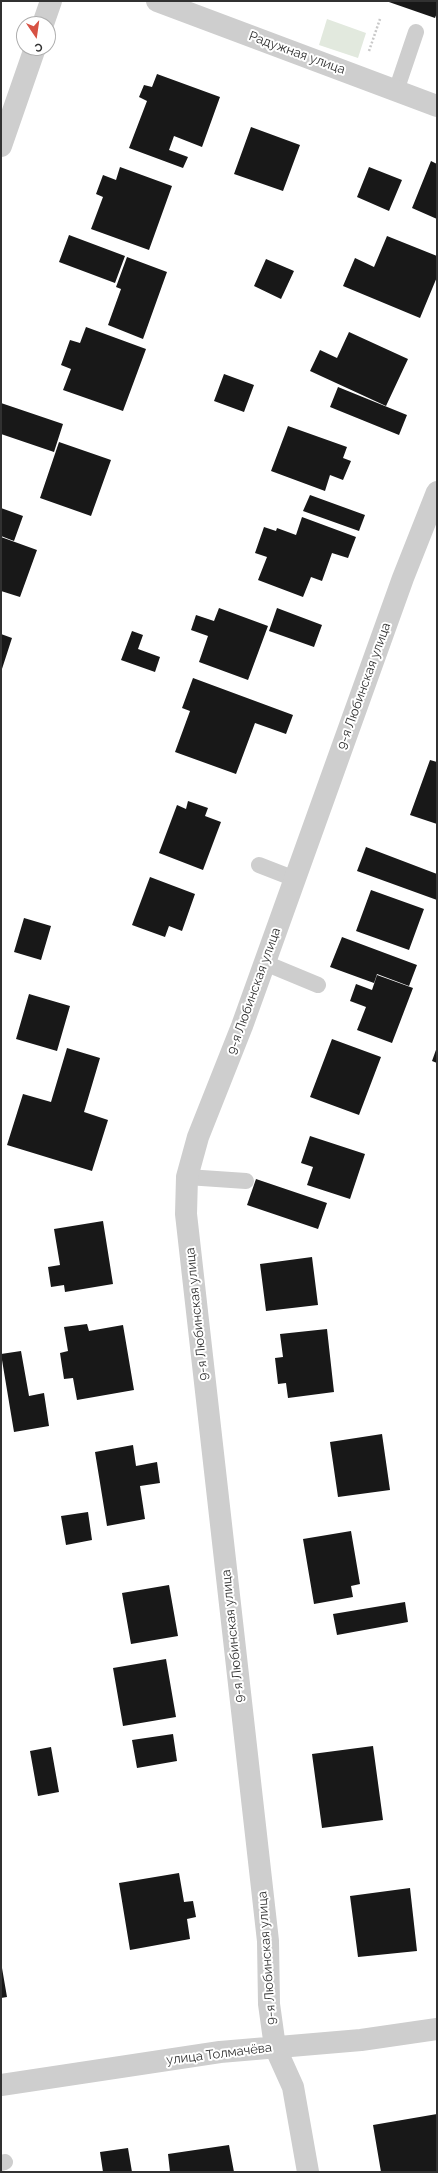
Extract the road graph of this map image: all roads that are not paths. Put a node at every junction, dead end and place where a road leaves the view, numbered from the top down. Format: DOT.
graph roads {
  1 [pos="51,1"];
  2 [pos="157,1"];
  3 [pos="46,16"];
  4 [pos="416,32"];
  5 [pos="32,56"];
  6 [pos="396,91"];
  7 [pos="437,106"];
  8 [pos="1,146"];
  9 [pos="437,492"];
  10 [pos="259,865"];
  11 [pos="295,879"];
  12 [pos="265,963"];
  13 [pos="318,985"];
  14 [pos="187,1177"];
  15 [pos="246,1181"];
  16 [pos="437,2029"];
  17 [pos="275,2047"];
  18 [pos="1,2085"];
  19 [pos="308,2172"];
  1 -- 3 [label="street"];
  2 -- 6 [label="street, Радужная улица"];
  4 -- 6 [label="lane"];
  5 -- 8 [label="street"];
  6 -- 7 [label="street, Радужная улица"];
  9 -- 11 [label="street, 9-я Любинская улица"];
  10 -- 11 [label="lane"];
  11 -- 12 [label="street, 9-я Любинская улица"];
  12 -- 13 [label="lane"];
  12 -- 14 [label="street, 9-я Любинская улица"];
  14 -- 15 [label="lane"];
  14 -- 17 [label="street, 9-я Любинская улица"];
  16 -- 17 [label="street, улица Толмачёва"];
  17 -- 18 [label="street, улица Толмачёва"];
  17 -- 19 [label="street, 9-я Любинская улица"];
}
